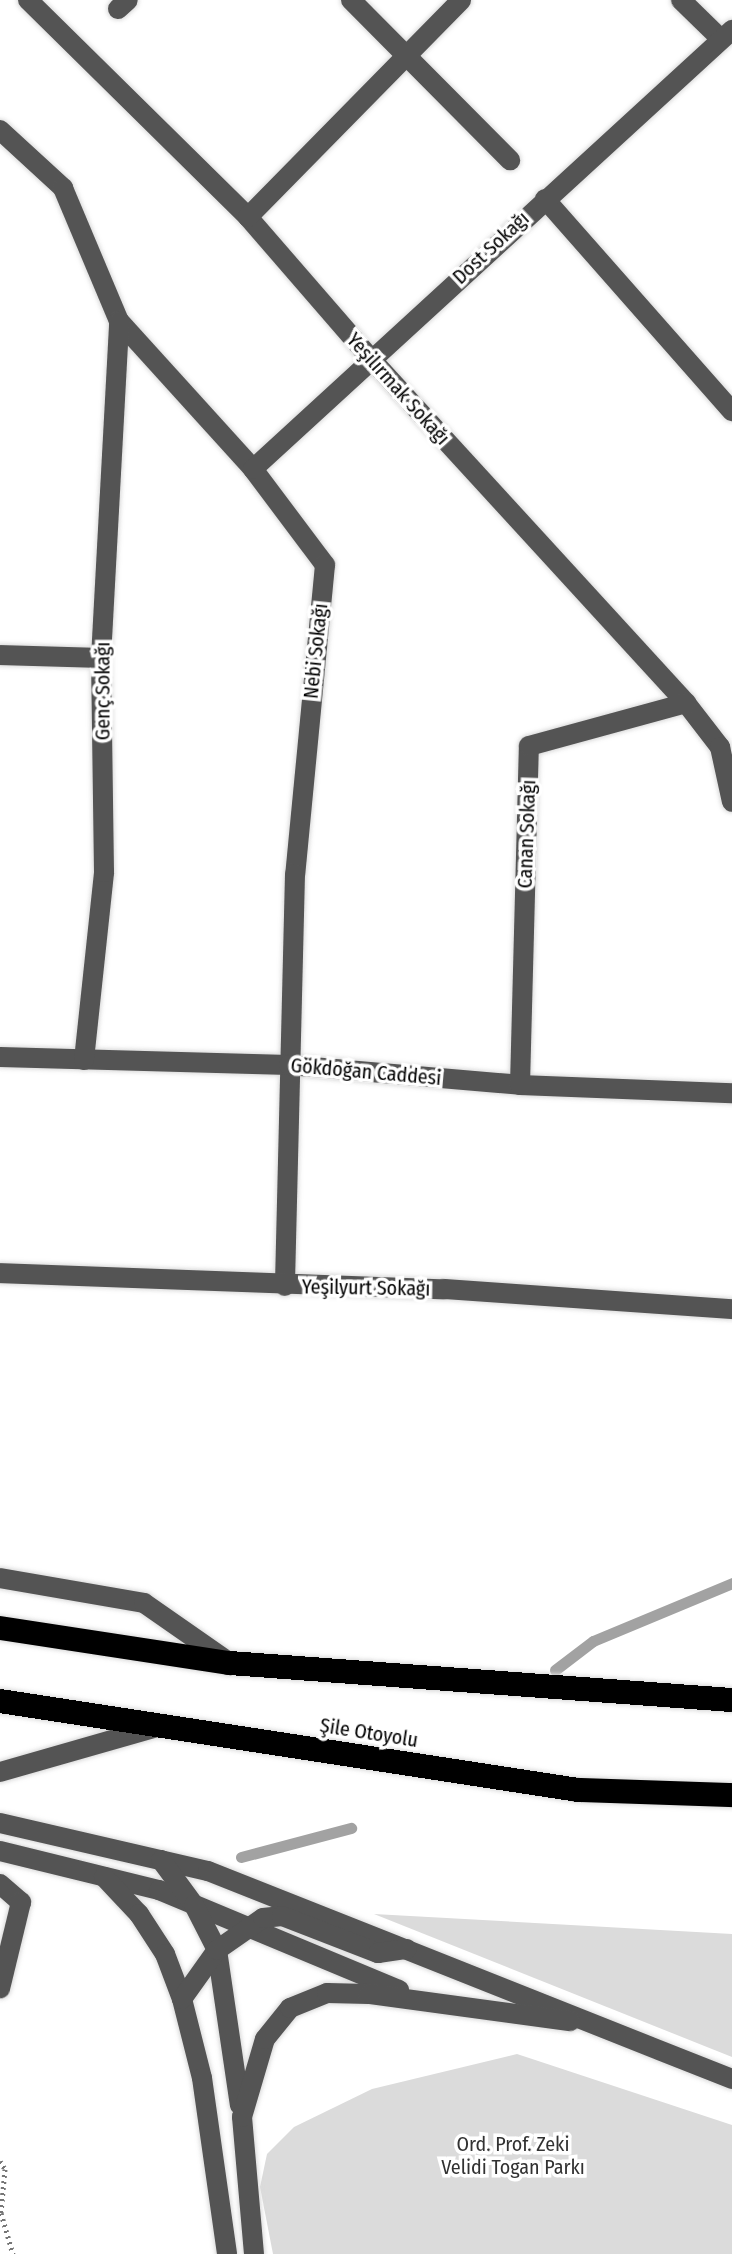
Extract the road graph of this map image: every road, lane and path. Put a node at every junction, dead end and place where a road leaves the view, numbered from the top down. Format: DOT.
graph roads {
  1 [pos="28,0"];
  2 [pos="351,0"];
  3 [pos="461,0"];
  4 [pos="681,0"];
  5 [pos="726,34"];
  6 [pos="406,54"];
  7 [pos="0,130"];
  8 [pos="510,160"];
  9 [pos="545,199"];
  10 [pos="248,217"];
  11 [pos="119,321"];
  12 [pos="371,359"];
  13 [pos="732,411"];
  14 [pos="253,469"];
  15 [pos="0,655"];
  16 [pos="101,658"];
  17 [pos="686,703"];
  18 [pos="726,741"];
  19 [pos="732,802"];
  20 [pos="0,1057"];
  21 [pos="84,1060"];
  22 [pos="289,1065"];
  23 [pos="520,1085"];
  24 [pos="732,1092"];
  25 [pos="0,1273"];
  26 [pos="285,1286"];
  27 [pos="732,1309"];
  28 [pos="0,1578"];
  29 [pos="0,1628"];
  30 [pos="230,1663"];
  31 [pos="732,1700"];
  32 [pos="0,1701"];
  33 [pos="161,1726"];
  34 [pos="0,1772"];
  35 [pos="732,1795"];
  36 [pos="0,1823"];
  37 [pos="0,1851"];
  38 [pos="161,1860"];
  39 [pos="104,1877"];
  40 [pos="0,1884"];
  41 [pos="194,1905"];
  42 [pos="243,1927"];
  43 [pos="408,1949"];
  44 [pos="217,1950"];
  45 [pos="0,1989"];
  46 [pos="419,1998"];
  47 [pos="182,1999"];
  48 [pos="611,2028"];
  49 [pos="732,2079"];
  50 [pos="242,2117"];
  51 [pos="0,2161"];
  52 [pos="13,2254"];
  53 [pos="227,2254"];
  54 [pos="254,2254"];
  1 -- 10 [label="street, Yeşilırmak Sokağı"];
  2 -- 6 [label="street"];
  3 -- 6 [label="street"];
  4 -- 5 [label="street"];
  5 -- 9 [label="street, Dost Sokağı"];
  6 -- 8 [label="street"];
  6 -- 10 [label="street"];
  7 -- 11 [label="street, Nebi Sokağı"];
  9 -- 12 [label="street, Dost Sokağı"];
  9 -- 13 [label="street"];
  10 -- 12 [label="street, Yeşilırmak Sokağı"];
  11 -- 14 [label="street, Nebi Sokağı"];
  11 -- 16 [label="street, Genç Sokağı"];
  12 -- 14 [label="street, Dost Sokağı"];
  12 -- 17 [label="street, Yeşilırmak Sokağı"];
  14 -- 22 [label="street, Nebi Sokağı"];
  15 -- 16 [label="street"];
  16 -- 21 [label="street, Genç Sokağı"];
  17 -- 18 [label="street, Yeşilırmak Sokağı"];
  17 -- 23 [label="street, Canan Sokağı"];
  18 -- 19 [label="street, Yeşilırmak Sokağı"];
  20 -- 21 [label="street, Gökdoğan Caddesi"];
  21 -- 22 [label="street, Gökdoğan Caddesi"];
  22 -- 23 [label="street, Gökdoğan Caddesi"];
  22 -- 26 [label="street, Nebi Sokağı"];
  23 -- 24 [label="street, Gökdoğan Caddesi"];
  25 -- 26 [label="street, Yeşilyurt Sokağı"];
  26 -- 27 [label="street, Yeşilyurt Sokağı"];
  28 -- 30 [label="street"];
  29 -- 30 [label="highway"];
  30 -- 31 [label="highway"];
  32 -- 33 [label="highway, Şile Otoyolu"];
  33 -- 34 [label="street"];
  33 -- 35 [label="highway, Şile Otoyolu"];
  36 -- 38 [label="street"];
  37 -- 39 [label="street"];
  38 -- 41 [label="street"];
  38 -- 43 [label="street"];
  39 -- 41 [label="street"];
  39 -- 47 [label="street"];
  40 -- 45 [label="street"];
  41 -- 42 [label="street"];
  41 -- 44 [label="street"];
  42 -- 43 [label="street"];
  42 -- 44 [label="street"];
  42 -- 46 [label="street"];
  43 -- 48 [label="street"];
  44 -- 47 [label="street"];
  44 -- 50 [label="street"];
  46 -- 48 [label="street"];
  46 -- 50 [label="street"];
  47 -- 53 [label="street"];
  48 -- 49 [label="street"];
  50 -- 54 [label="street"];
  51 -- 52 [label="path"];
}
